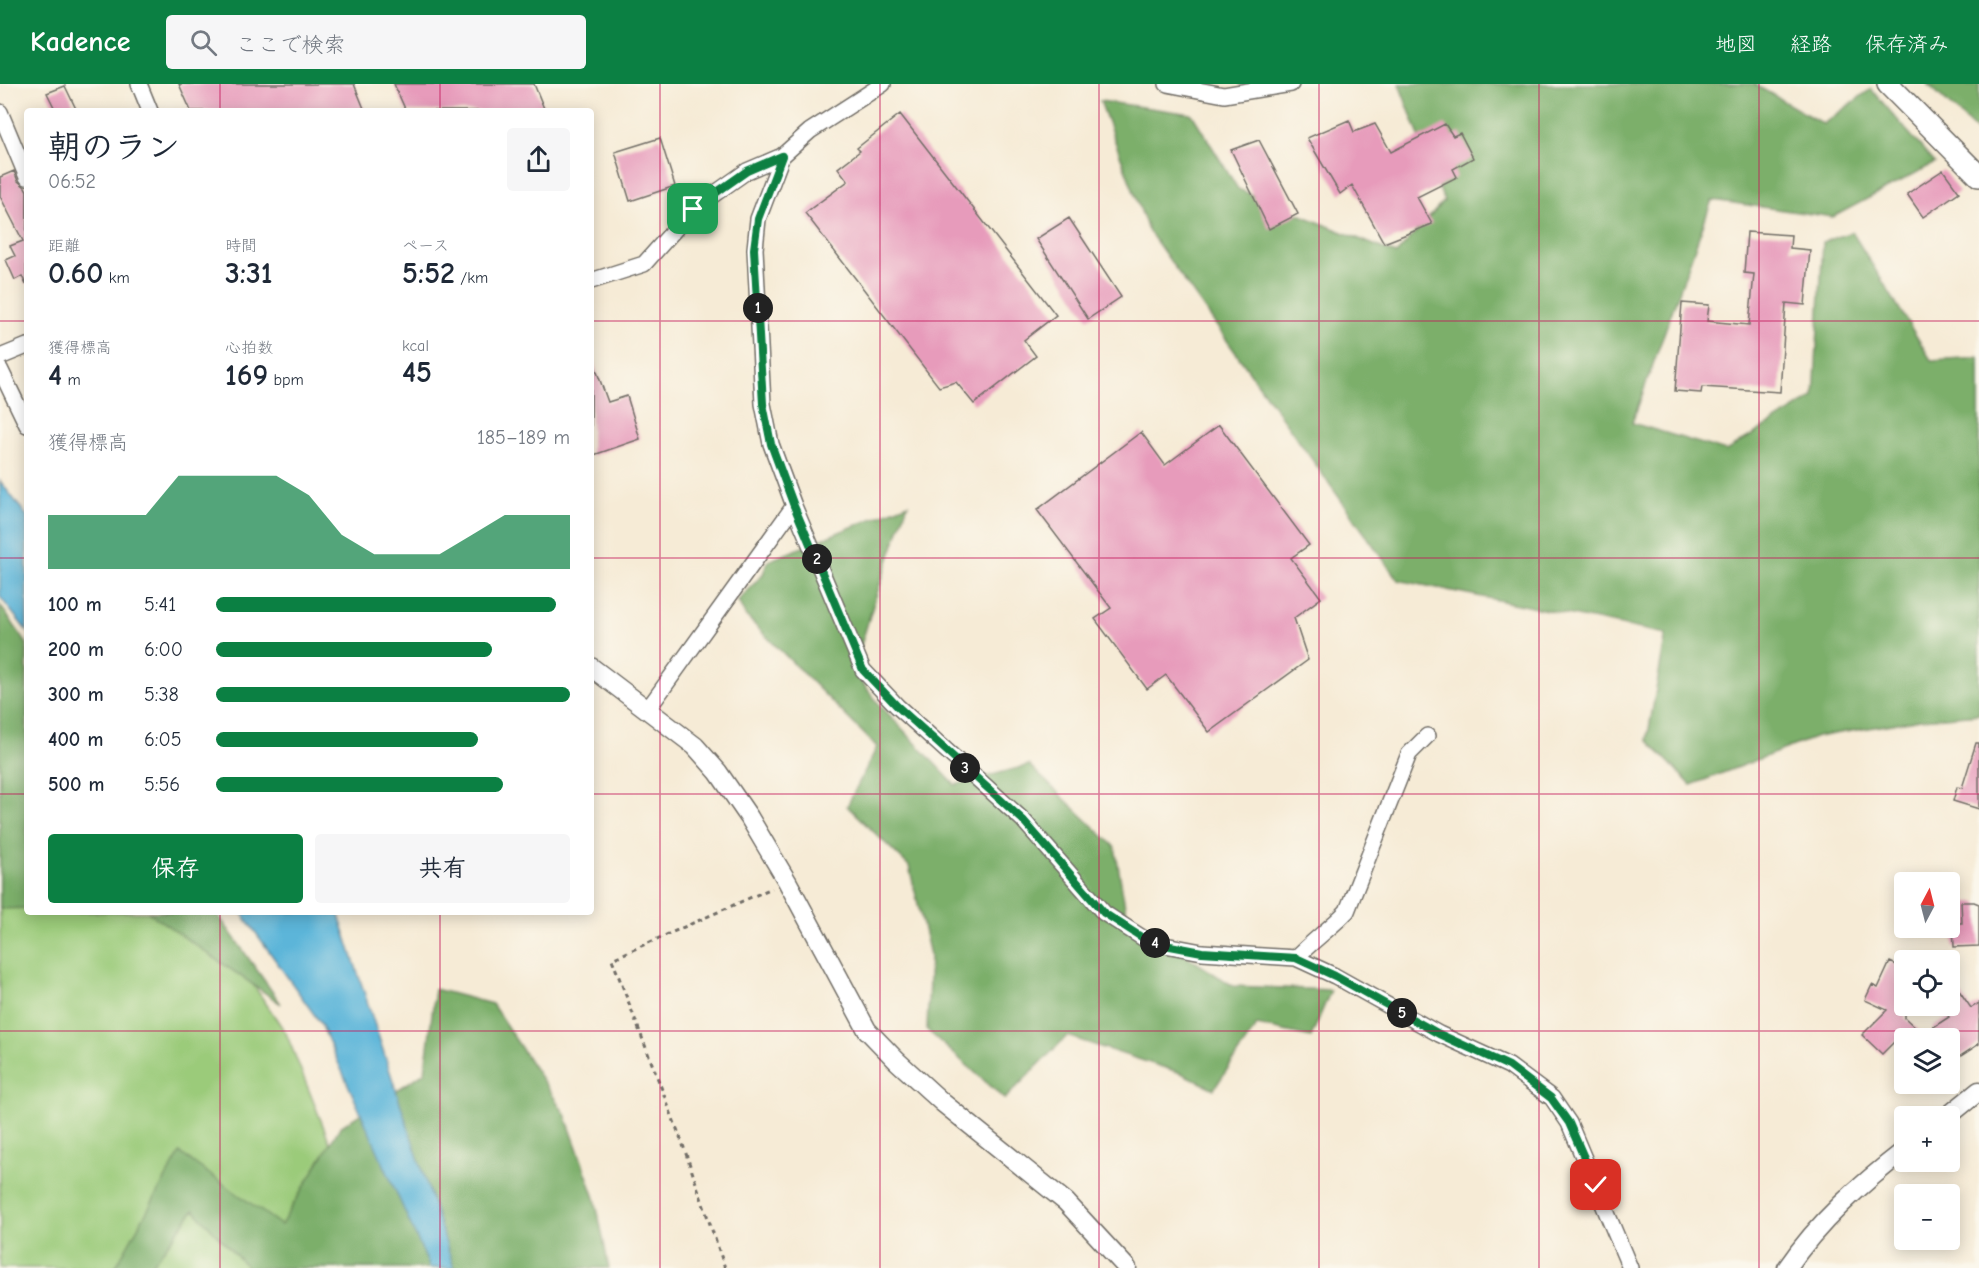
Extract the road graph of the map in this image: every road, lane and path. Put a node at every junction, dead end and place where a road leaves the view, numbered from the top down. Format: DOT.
graph roads {
  1 [pos="139,84"];
  2 [pos="883,84"];
  3 [pos="1167,84"];
  4 [pos="1291,84"];
  5 [pos="1888,84"];
  6 [pos="149,108"];
  7 [pos="0,112"];
  8 [pos="782,156"];
  9 [pos="24,170"];
  10 [pos="1979,176"];
  11 [pos="594,280"];
  12 [pos="24,347"];
  13 [pos="0,357"];
  14 [pos="0,369"];
  15 [pos="24,419"];
  16 [pos="794,506"];
  17 [pos="594,669"];
  18 [pos="648,709"];
  19 [pos="1427,736"];
  20 [pos="787,881"];
  21 [pos="1296,958"];
  22 [pos="1979,1091"];
  23 [pos="1960,1106"];
  24 [pos="1894,1159"];
  25 [pos="725,1268"];
  26 [pos="1127,1268"];
  27 [pos="1630,1268"];
  28 [pos="1787,1268"];
  1 -- 6 [label="street"];
  2 -- 8 [label="street"];
  3 -- 4 [label="street"];
  5 -- 10 [label="main road"];
  7 -- 9 [label="street"];
  8 -- 11 [label="street"];
  8 -- 16 [label="street"];
  12 -- 13 [label="street"];
  14 -- 15 [label="street"];
  16 -- 18 [label="street"];
  16 -- 21 [label="street"];
  17 -- 18 [label="street"];
  18 -- 20 [label="street"];
  19 -- 21 [label="street"];
  20 -- 25 [label="path"];
  20 -- 26 [label="street"];
  21 -- 27 [label="street"];
  22 -- 23 [label="street"];
  24 -- 28 [label="street"];
}
